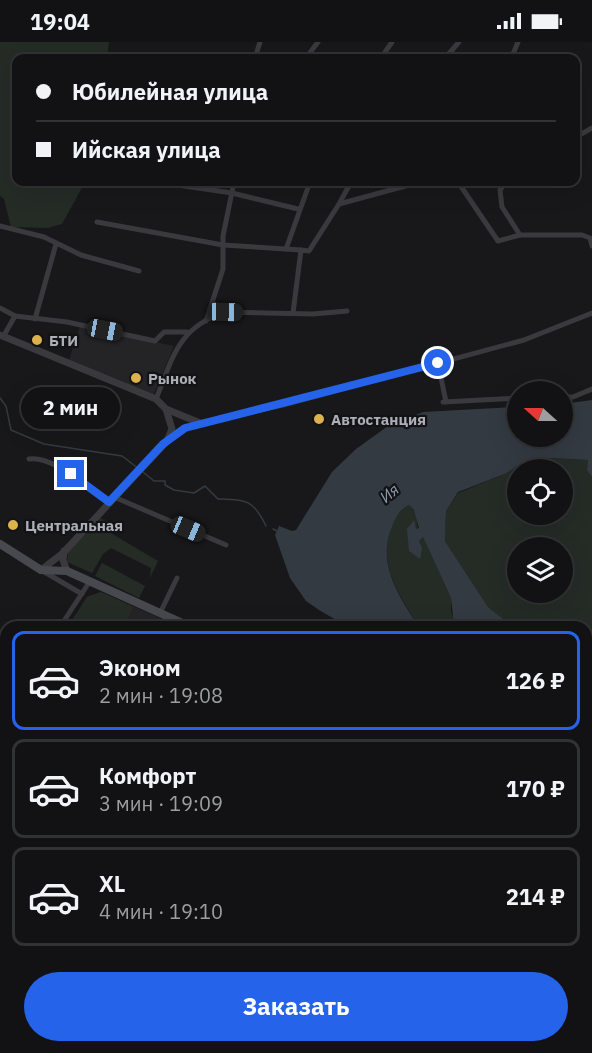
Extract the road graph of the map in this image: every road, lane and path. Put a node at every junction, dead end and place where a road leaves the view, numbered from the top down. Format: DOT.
graph roads {
  1 [pos="459,42"];
  2 [pos="451,52"];
  3 [pos="454,54"];
  4 [pos="184,186"];
  5 [pos="233,186"];
  6 [pos="308,186"];
  7 [pos="349,186"];
  8 [pos="405,186"];
  9 [pos="461,186"];
  10 [pos="503,186"];
  11 [pos="232,193"];
  12 [pos="339,204"];
  13 [pos="298,209"];
  14 [pos="97,222"];
  15 [pos="0,226"];
  16 [pos="520,236"];
  17 [pos="591,236"];
  18 [pos="56,244"];
  19 [pos="223,245"];
  20 [pos="592,246"];
  21 [pos="286,249"];
  22 [pos="301,250"];
  23 [pos="139,271"];
  24 [pos="0,308"];
  25 [pos="347,311"];
  26 [pos="293,313"];
  27 [pos="592,313"];
  28 [pos="15,316"];
  29 [pos="36,319"];
  30 [pos="206,321"];
  31 [pos="186,332"];
  32 [pos="2,336"];
  33 [pos="438,363"];
  34 [pos="592,389"];
  35 [pos="573,397"];
  36 [pos="156,399"];
  37 [pos="507,399"];
  38 [pos="166,409"];
  39 [pos="200,423"];
  40 [pos="167,441"];
  41 [pos="29,459"];
  42 [pos="111,500"];
  43 [pos="0,544"];
  44 [pos="226,545"];
  45 [pos="64,551"];
  46 [pos="41,570"];
  47 [pos="63,570"];
  48 [pos="177,578"];
  49 [pos="55,579"];
  50 [pos="90,584"];
  51 [pos="68,587"];
  52 [pos="82,594"];
  53 [pos="76,603"];
  54 [pos="160,613"];
  55 [pos="66,621"];
  56 [pos="178,621"];
  1 -- 2 [label="street"];
  2 -- 3 [label="street"];
  4 -- 11 [label="street"];
  5 -- 11 [label="street"];
  6 -- 13 [label="street"];
  7 -- 12 [label="street"];
  8 -- 12 [label="street"];
  9 -- 16 [label="street"];
  10 -- 16 [label="street"];
  11 -- 13 [label="street"];
  11 -- 19 [label="street"];
  12 -- 22 [label="street"];
  13 -- 21 [label="street"];
  14 -- 19 [label="street"];
  15 -- 18 [label="street"];
  16 -- 17 [label="street"];
  17 -- 20 [label="street"];
  18 -- 23 [label="street"];
  18 -- 29 [label="street"];
  19 -- 21 [label="street"];
  19 -- 30 [label="street"];
  21 -- 22 [label="street"];
  22 -- 26 [label="street"];
  24 -- 28 [label="street"];
  25 -- 26 [label="street"];
  26 -- 30 [label="street"];
  27 -- 33 [label="street"];
  28 -- 29 [label="street"];
  28 -- 32 [label="street"];
  29 -- 31 [label="street"];
  30 -- 31 [label="street"];
  31 -- 36 [label="street"];
  32 -- 36 [label="street"];
  33 -- 37 [label="street"];
  33 -- 39 [label="street"];
  34 -- 35 [label="street"];
  36 -- 38 [label="street"];
  38 -- 39 [label="street"];
  38 -- 40 [label="street"];
  39 -- 40 [label="street"];
  40 -- 42 [label="street"];
  41 -- 42 [label="street"];
  42 -- 44 [label="street"];
  42 -- 45 [label="street"];
  43 -- 46 [label="main road"];
  45 -- 46 [label="street"];
  45 -- 47 [label="street"];
  46 -- 47 [label="main road"];
  46 -- 49 [label="street"];
  47 -- 49 [label="street"];
  47 -- 50 [label="main road"];
  48 -- 54 [label="street"];
  49 -- 51 [label="street"];
  50 -- 52 [label="street"];
  50 -- 54 [label="main road"];
  51 -- 52 [label="street"];
  51 -- 53 [label="street"];
  52 -- 53 [label="street"];
  53 -- 55 [label="street"];
  54 -- 56 [label="main road"];
}
